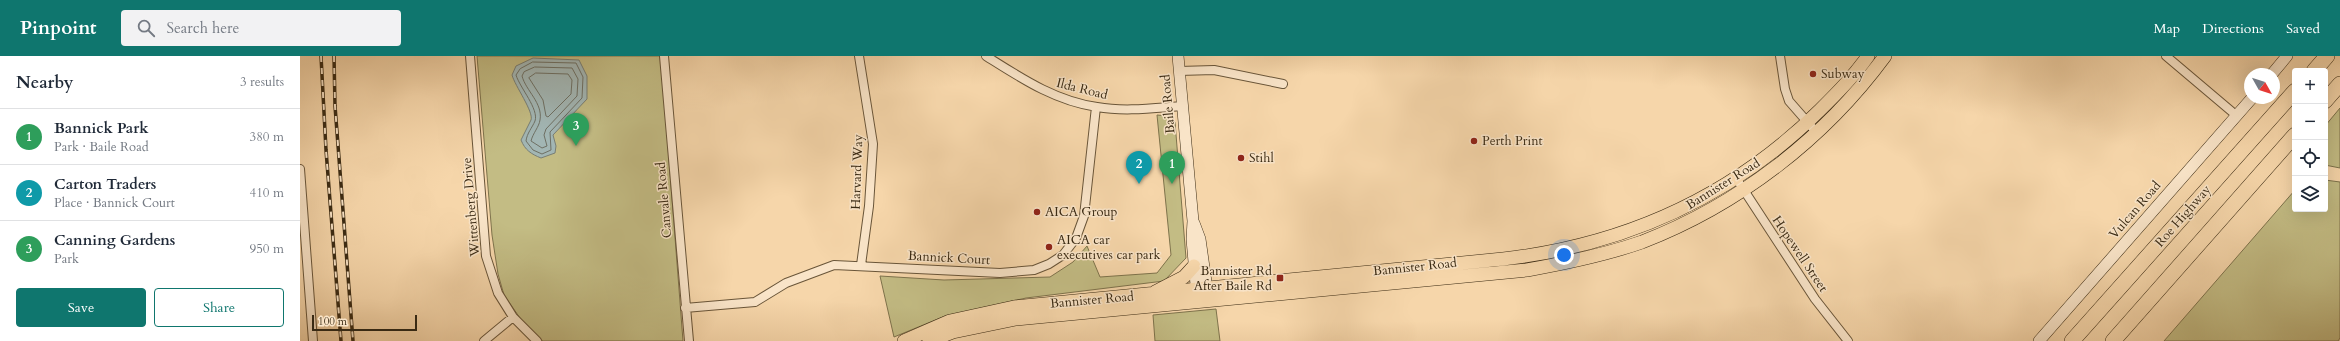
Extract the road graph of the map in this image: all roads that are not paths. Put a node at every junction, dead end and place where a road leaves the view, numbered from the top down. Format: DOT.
graph roads {
  1 [pos="470,56"];
  2 [pos="664,56"];
  3 [pos="859,56"];
  4 [pos="986,56"];
  5 [pos="1178,56"];
  6 [pos="1780,56"];
  7 [pos="1868,56"];
  8 [pos="1885,56"];
  9 [pos="2166,56"];
  10 [pos="2287,56"];
  11 [pos="2327,56"];
  12 [pos="2277,68"];
  13 [pos="2317,68"];
  14 [pos="1179,72"];
  15 [pos="1283,84"];
  16 [pos="2340,84"];
  17 [pos="2292,94"];
  18 [pos="2328,98"];
  19 [pos="2247,104"];
  20 [pos="1183,106"];
  21 [pos="1096,107"];
  22 [pos="2237,116"];
  23 [pos="1808,122"];
  24 [pos="1817,133"];
  25 [pos="2292,138"];
  26 [pos="300,169"];
  27 [pos="1736,178"];
  28 [pos="1744,190"];
  29 [pos="1193,221"];
  30 [pos="861,265"];
  31 [pos="1194,266"];
  32 [pos="1150,295"];
  33 [pos="1202,295"];
  34 [pos="685,308"];
  35 [pos="512,317"];
  36 [pos="313,341"];
  37 [pos="484,341"];
  38 [pos="536,341"];
  39 [pos="689,341"];
  40 [pos="904,341"];
  41 [pos="929,341"];
  42 [pos="1848,341"];
  43 [pos="2039,341"];
  44 [pos="2072,341"];
  45 [pos="2113,341"];
  1 -- 35 [label="street, Wittenberg Drive"];
  2 -- 34 [label="street, Canvale Road"];
  3 -- 30 [label="street, Harvard Way"];
  4 -- 21 [label="street, Ilda Road"];
  5 -- 14 [label="street, Baile Road"];
  6 -- 23 [label="street"];
  7 -- 23 [label="main road, Bannister Road"];
  8 -- 24 [label="main road, Bannister Road"];
  9 -- 22 [label="street"];
  10 -- 12 [label="street"];
  11 -- 13 [label="highway"];
  14 -- 15 [label="street"];
  14 -- 20 [label="street, Baile Road"];
  16 -- 18 [label="highway"];
  17 -- 44 [label="highway, Roe Highway"];
  19 -- 22 [label="street, Vulcan Road"];
  20 -- 21 [label="street, Ilda Road"];
  20 -- 29 [label="street, Baile Road"];
  21 -- 30 [label="street, Bannick Court"];
  22 -- 43 [label="street, Vulcan Road"];
  23 -- 24 [label="street"];
  23 -- 27 [label="main road, Bannister Road"];
  24 -- 28 [label="main road, Bannister Road"];
  25 -- 45 [label="highway"];
  26 -- 36 [label="street"];
  27 -- 28 [label="street, Hopewell Street"];
  27 -- 33 [label="main road, Bannister Road"];
  28 -- 33 [label="main road, Bannister Road"];
  28 -- 42 [label="street, Hopewell Street"];
  29 -- 31 [label="street, Baile Road"];
  29 -- 33 [label="street, Baile Road"];
  30 -- 34 [label="street, Bannick Court"];
  31 -- 32 [label="main road"];
  31 -- 33 [label="street, Baile Road"];
  32 -- 33 [label="main road, Bannister Road"];
  32 -- 40 [label="main road, Bannister Road"];
  33 -- 41 [label="main road, Bannister Road"];
  34 -- 39 [label="street, Canvale Road"];
  35 -- 37 [label="street"];
  35 -- 38 [label="street, Wittenberg Drive"];
}
